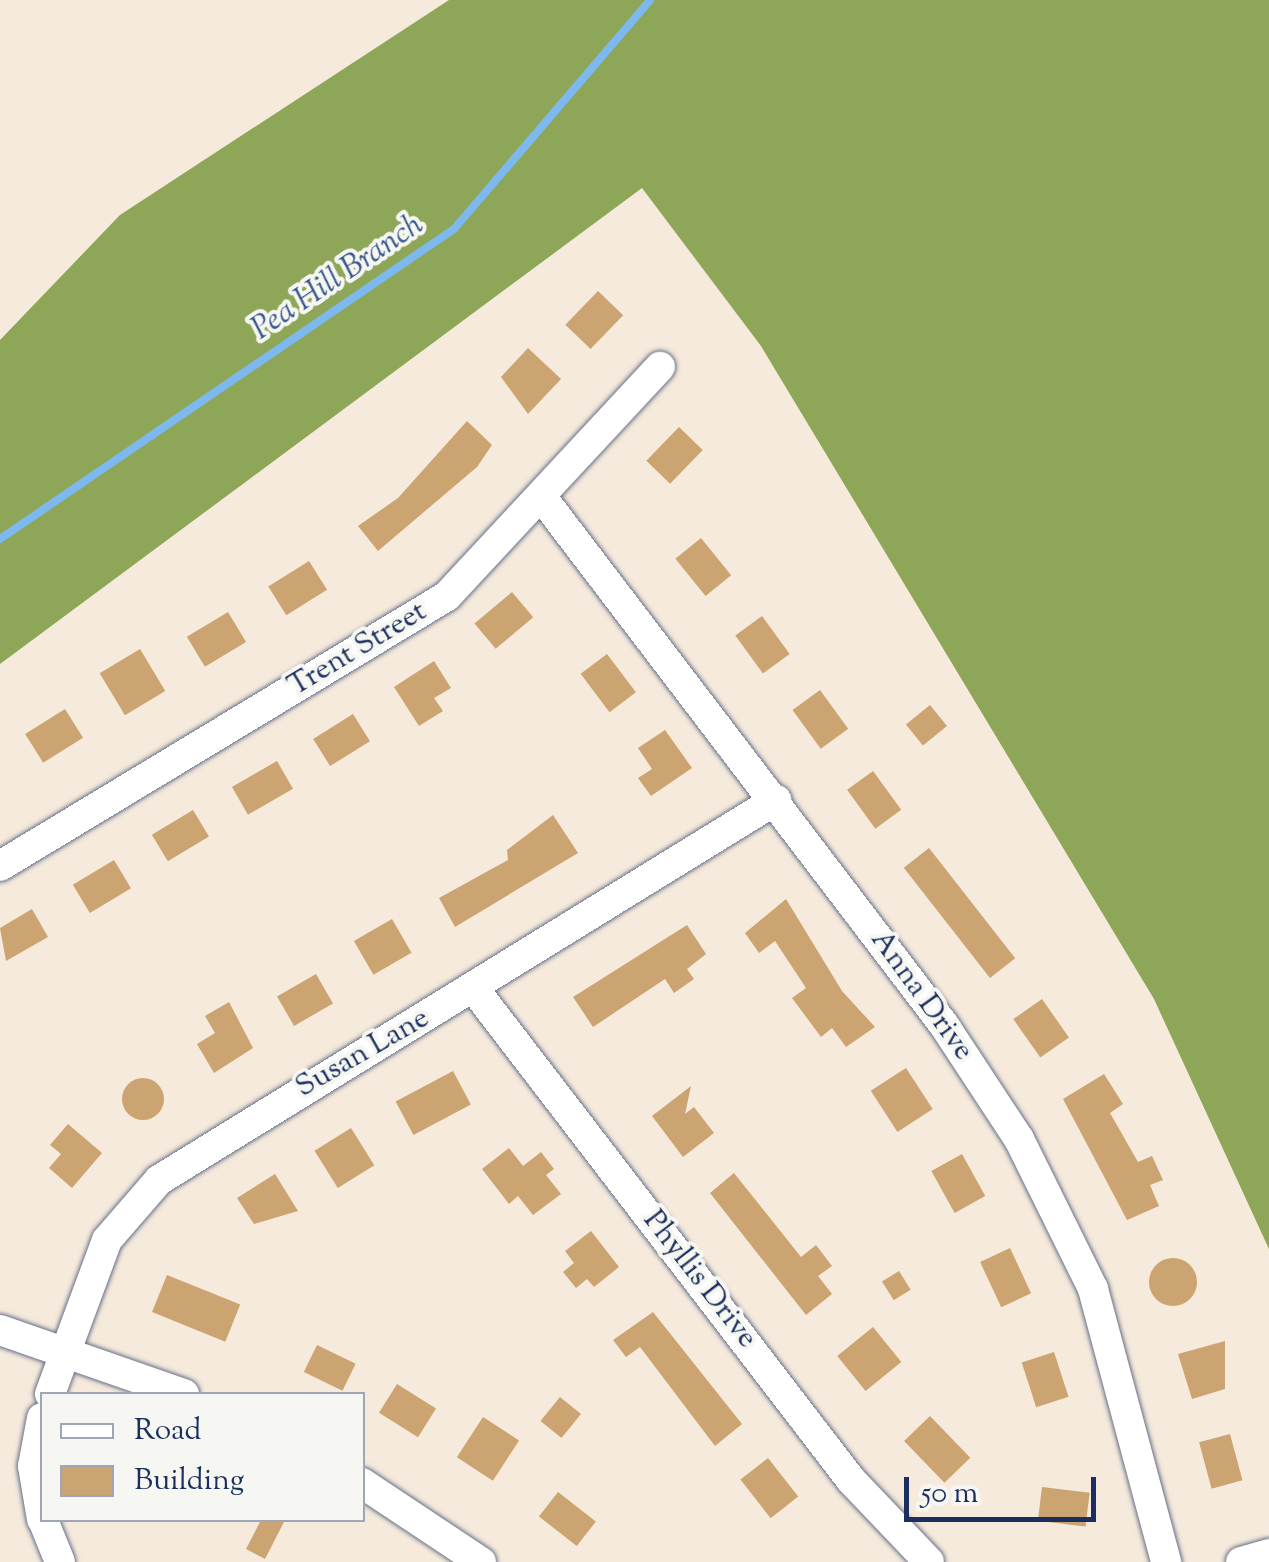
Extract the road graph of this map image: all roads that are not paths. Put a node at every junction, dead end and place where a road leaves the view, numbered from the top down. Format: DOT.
graph roads {
  1 [pos="660,366"];
  2 [pos="544,500"];
  3 [pos="776,800"];
  4 [pos="0,866"];
  5 [pos="476,990"];
  6 [pos="0,1330"];
  7 [pos="64,1350"];
  8 [pos="51,1392"];
  9 [pos="179,1392"];
  10 [pos="40,1429"];
  11 [pos="365,1486"];
  12 [pos="40,1503"];
  13 [pos="44,1522"];
  14 [pos="1269,1554"];
  15 [pos="60,1562"];
  16 [pos="481,1562"];
  17 [pos="930,1562"];
  18 [pos="1166,1562"];
  19 [pos="1241,1562"];
  1 -- 2 [label="street, Trent Street"];
  2 -- 3 [label="street, Anna Drive"];
  2 -- 4 [label="street, Trent Street"];
  3 -- 5 [label="street, Susan Lane"];
  3 -- 18 [label="street, Anna Drive"];
  5 -- 7 [label="street, Susan Lane"];
  5 -- 17 [label="street, Phyllis Drive"];
  6 -- 7 [label="street"];
  7 -- 8 [label="street, Susan Lane"];
  7 -- 9 [label="street"];
  10 -- 12 [label="street"];
  11 -- 16 [label="street"];
  13 -- 15 [label="street"];
  14 -- 19 [label="street"];
}
